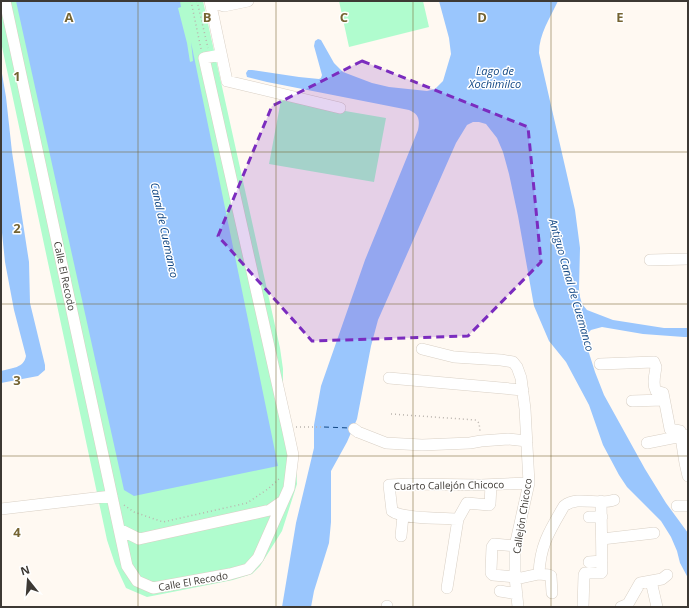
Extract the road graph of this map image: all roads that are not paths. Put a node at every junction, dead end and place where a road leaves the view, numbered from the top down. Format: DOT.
graph roads {
  1 [pos="5,1"];
  2 [pos="210,1"];
  3 [pos="220,1"];
  4 [pos="248,1"];
  5 [pos="221,55"];
  6 [pos="340,108"];
  7 [pos="688,259"];
  8 [pos="650,260"];
  9 [pos="422,349"];
  10 [pos="600,364"];
  11 [pos="389,378"];
  12 [pos="523,390"];
  13 [pos="663,400"];
  14 [pos="632,401"];
  15 [pos="354,429"];
  16 [pos="685,436"];
  17 [pos="527,442"];
  18 [pos="647,443"];
  19 [pos="688,476"];
  20 [pos="529,483"];
  21 [pos="490,485"];
  22 [pos="112,497"];
  23 [pos="614,500"];
  24 [pos="283,501"];
  25 [pos="601,501"];
  26 [pos="1,509"];
  27 [pos="403,516"];
  28 [pos="605,516"];
  29 [pos="589,517"];
  30 [pos="458,519"];
  31 [pos="119,529"];
  32 [pos="654,533"];
  33 [pos="401,536"];
  34 [pos="602,539"];
  35 [pos="515,546"];
  36 [pos="602,561"];
  37 [pos="590,562"];
  38 [pos="539,574"];
  39 [pos="667,575"];
  40 [pos="515,578"];
  41 [pos="651,581"];
  42 [pos="447,588"];
  43 [pos="500,591"];
  44 [pos="552,593"];
  45 [pos="517,594"];
  46 [pos="518,607"];
  47 [pos="583,607"];
  48 [pos="621,607"];
  49 [pos="657,607"];
  1 -- 22 [label="street, Calle El Recodo"];
  2 -- 5 [label="street"];
  3 -- 4 [label="street"];
  5 -- 6 [label="street"];
  5 -- 24 [label="street, Calle El Recodo"];
  7 -- 8 [label="street"];
  9 -- 12 [label="street, Callejón Chicoco"];
  10 -- 13 [label="street"];
  11 -- 12 [label="street"];
  12 -- 17 [label="street, Callejón Chicoco"];
  13 -- 14 [label="street"];
  13 -- 16 [label="street"];
  15 -- 17 [label="street"];
  16 -- 18 [label="street"];
  16 -- 19 [label="street"];
  17 -- 20 [label="street, Callejón Chicoco"];
  20 -- 21 [label="street, Cuarto Callejón Chicoco"];
  20 -- 35 [label="street, Callejón Chicoco"];
  21 -- 27 [label="street, Cuarto Callejón Chicoco"];
  21 -- 30 [label="street"];
  22 -- 26 [label="street"];
  22 -- 31 [label="street, Calle El Recodo"];
  23 -- 25 [label="street"];
  24 -- 31 [label="street"];
  24 -- 31 [label="street, Calle El Recodo"];
  25 -- 28 [label="street"];
  25 -- 38 [label="street"];
  27 -- 30 [label="street"];
  27 -- 33 [label="street"];
  28 -- 29 [label="street"];
  28 -- 34 [label="street"];
  30 -- 42 [label="street"];
  32 -- 34 [label="street"];
  34 -- 36 [label="street"];
  35 -- 40 [label="street, Callejón Chicoco"];
  35 -- 40 [label="street"];
  36 -- 37 [label="street"];
  36 -- 47 [label="street"];
  38 -- 40 [label="street"];
  38 -- 44 [label="street"];
  39 -- 41 [label="street"];
  40 -- 45 [label="street, Callejón Chicoco"];
  41 -- 48 [label="street"];
  41 -- 49 [label="street"];
  43 -- 45 [label="street"];
  45 -- 46 [label="street, Callejón Chicoco"];
}
